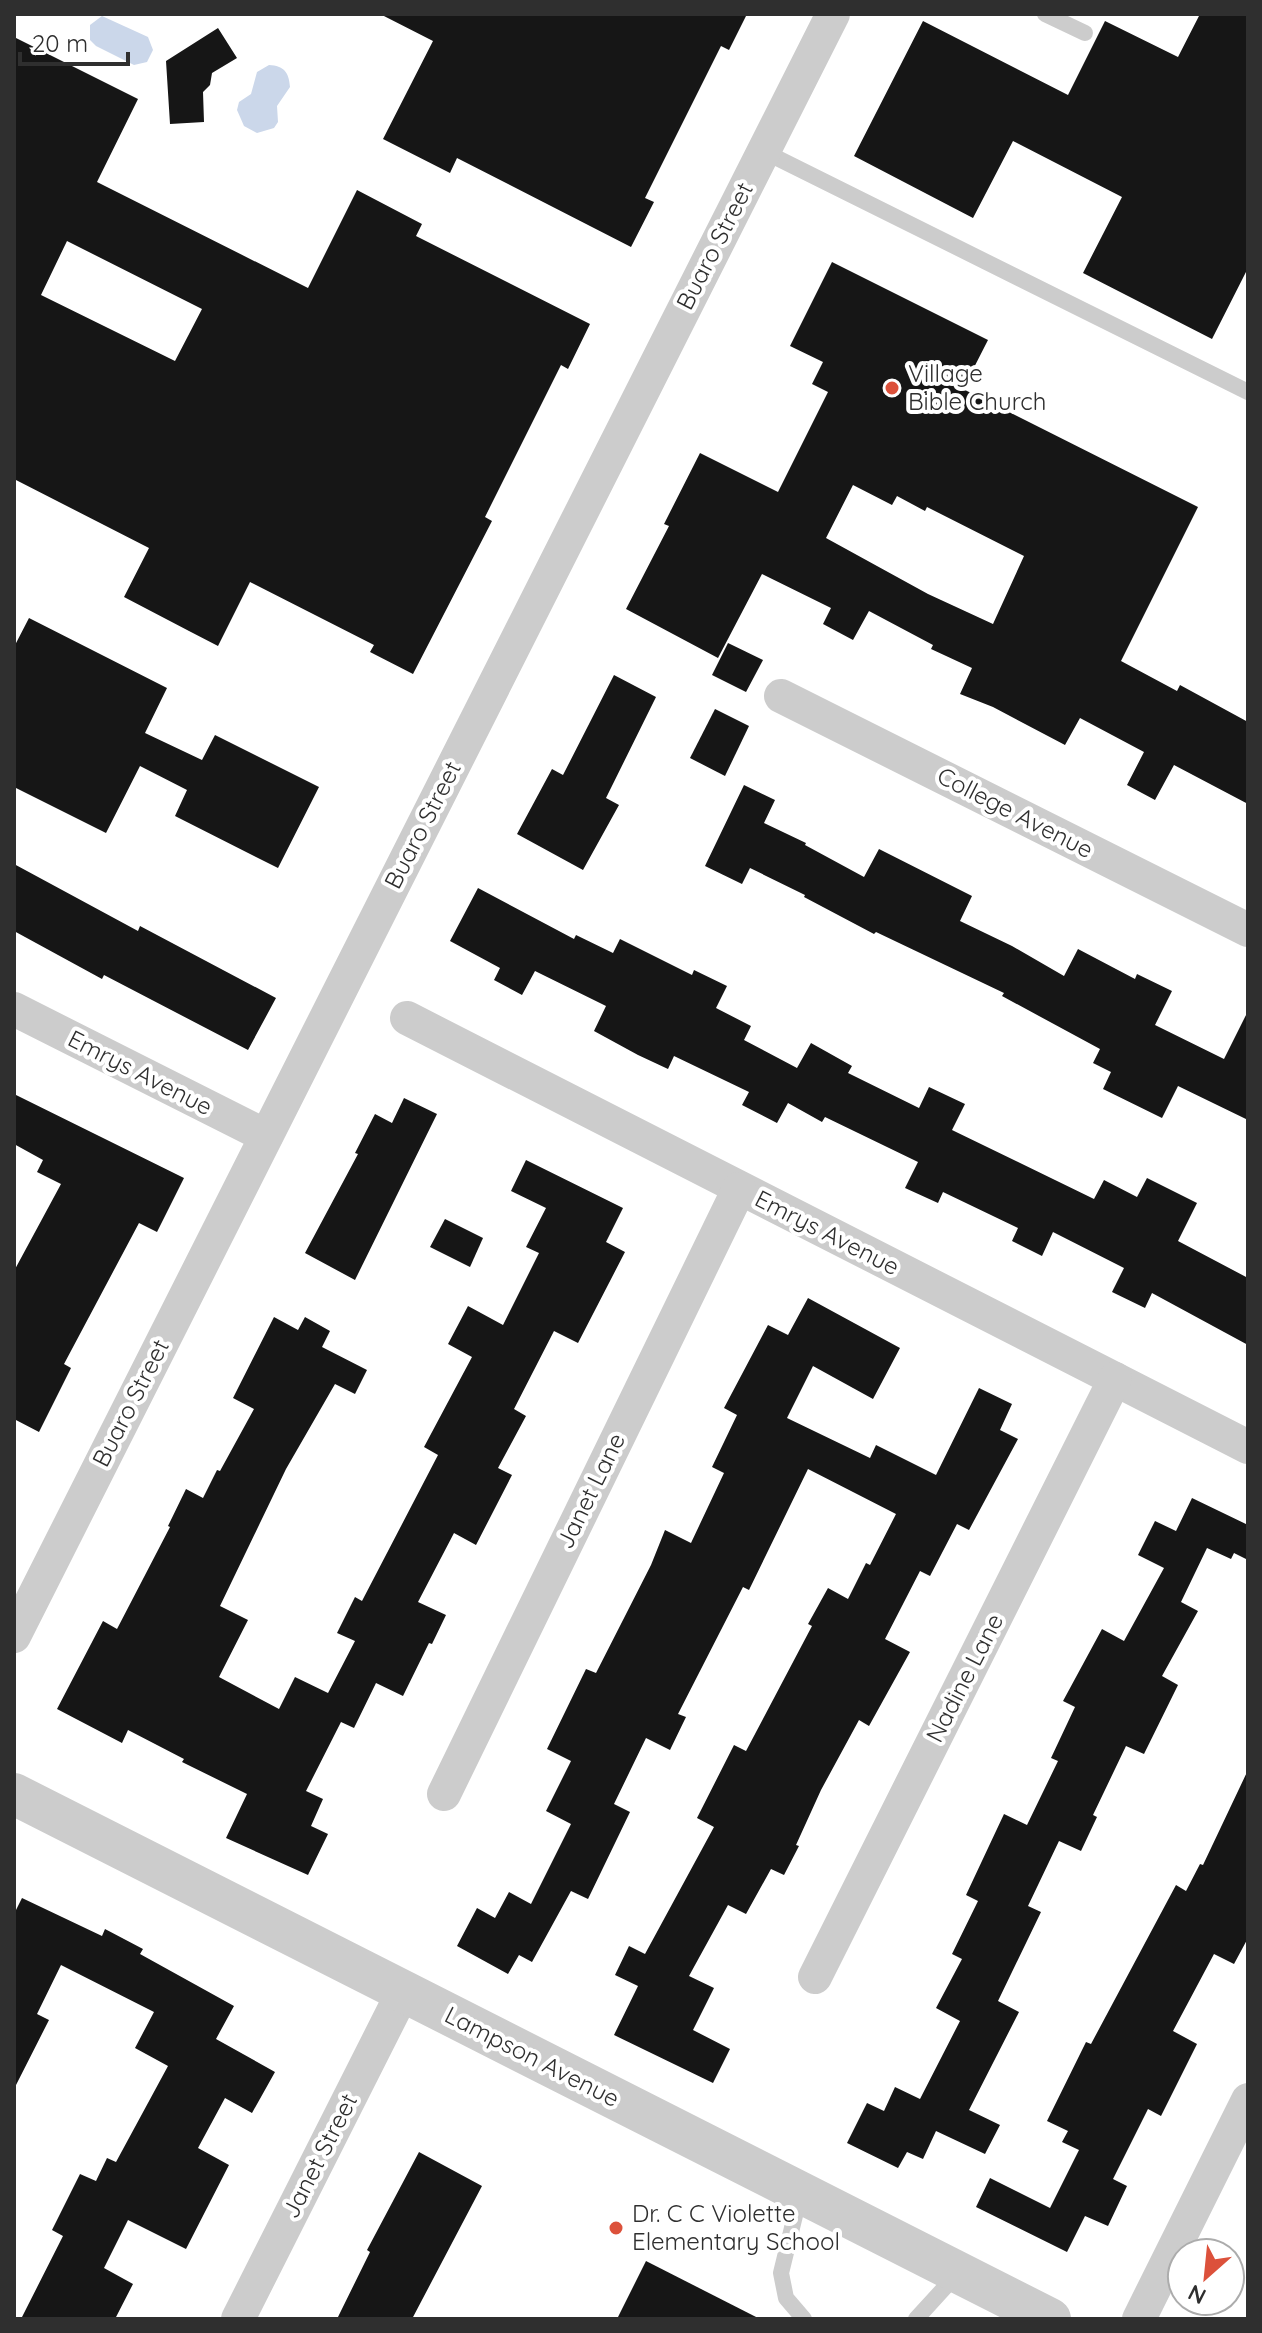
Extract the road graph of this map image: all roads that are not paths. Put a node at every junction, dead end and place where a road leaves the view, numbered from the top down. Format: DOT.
graph roads {
  1 [pos="833,14"];
  2 [pos="1045,14"];
  3 [pos="1085,33"];
  4 [pos="763,151"];
  5 [pos="1248,392"];
  6 [pos="781,696"];
  7 [pos="1248,930"];
  8 [pos="14,1009"];
  9 [pos="407,1018"];
  10 [pos="266,1136"];
  11 [pos="739,1189"];
  12 [pos="1115,1379"];
  13 [pos="1248,1447"];
  14 [pos="14,1636"];
  15 [pos="14,1794"];
  16 [pos="444,1794"];
  17 [pos="815,1977"];
  18 [pos="403,1992"];
  19 [pos="1248,2100"];
  20 [pos="801,2193"];
  21 [pos="958,2273"];
  22 [pos="238,2319"];
  23 [pos="804,2319"];
  24 [pos="916,2319"];
  25 [pos="1050,2319"];
  26 [pos="1139,2319"];
  1 -- 4 [label="street, Buaro Street"];
  2 -- 3 [label="lane"];
  4 -- 5 [label="lane"];
  4 -- 10 [label="street, Buaro Street"];
  6 -- 7 [label="street, College Avenue"];
  8 -- 10 [label="street, Emrys Avenue"];
  9 -- 11 [label="street, Emrys Avenue"];
  10 -- 14 [label="street, Buaro Street"];
  11 -- 12 [label="street, Emrys Avenue"];
  11 -- 16 [label="street, Janet Lane"];
  12 -- 13 [label="street, Emrys Avenue"];
  12 -- 17 [label="street, Nadine Lane"];
  15 -- 18 [label="street, Lampson Avenue"];
  18 -- 20 [label="street, Lampson Avenue"];
  18 -- 22 [label="street, Janet Street"];
  19 -- 26 [label="street"];
  20 -- 21 [label="street, Lampson Avenue"];
  20 -- 23 [label="lane"];
  21 -- 24 [label="lane"];
  21 -- 25 [label="street, Lampson Avenue"];
}
